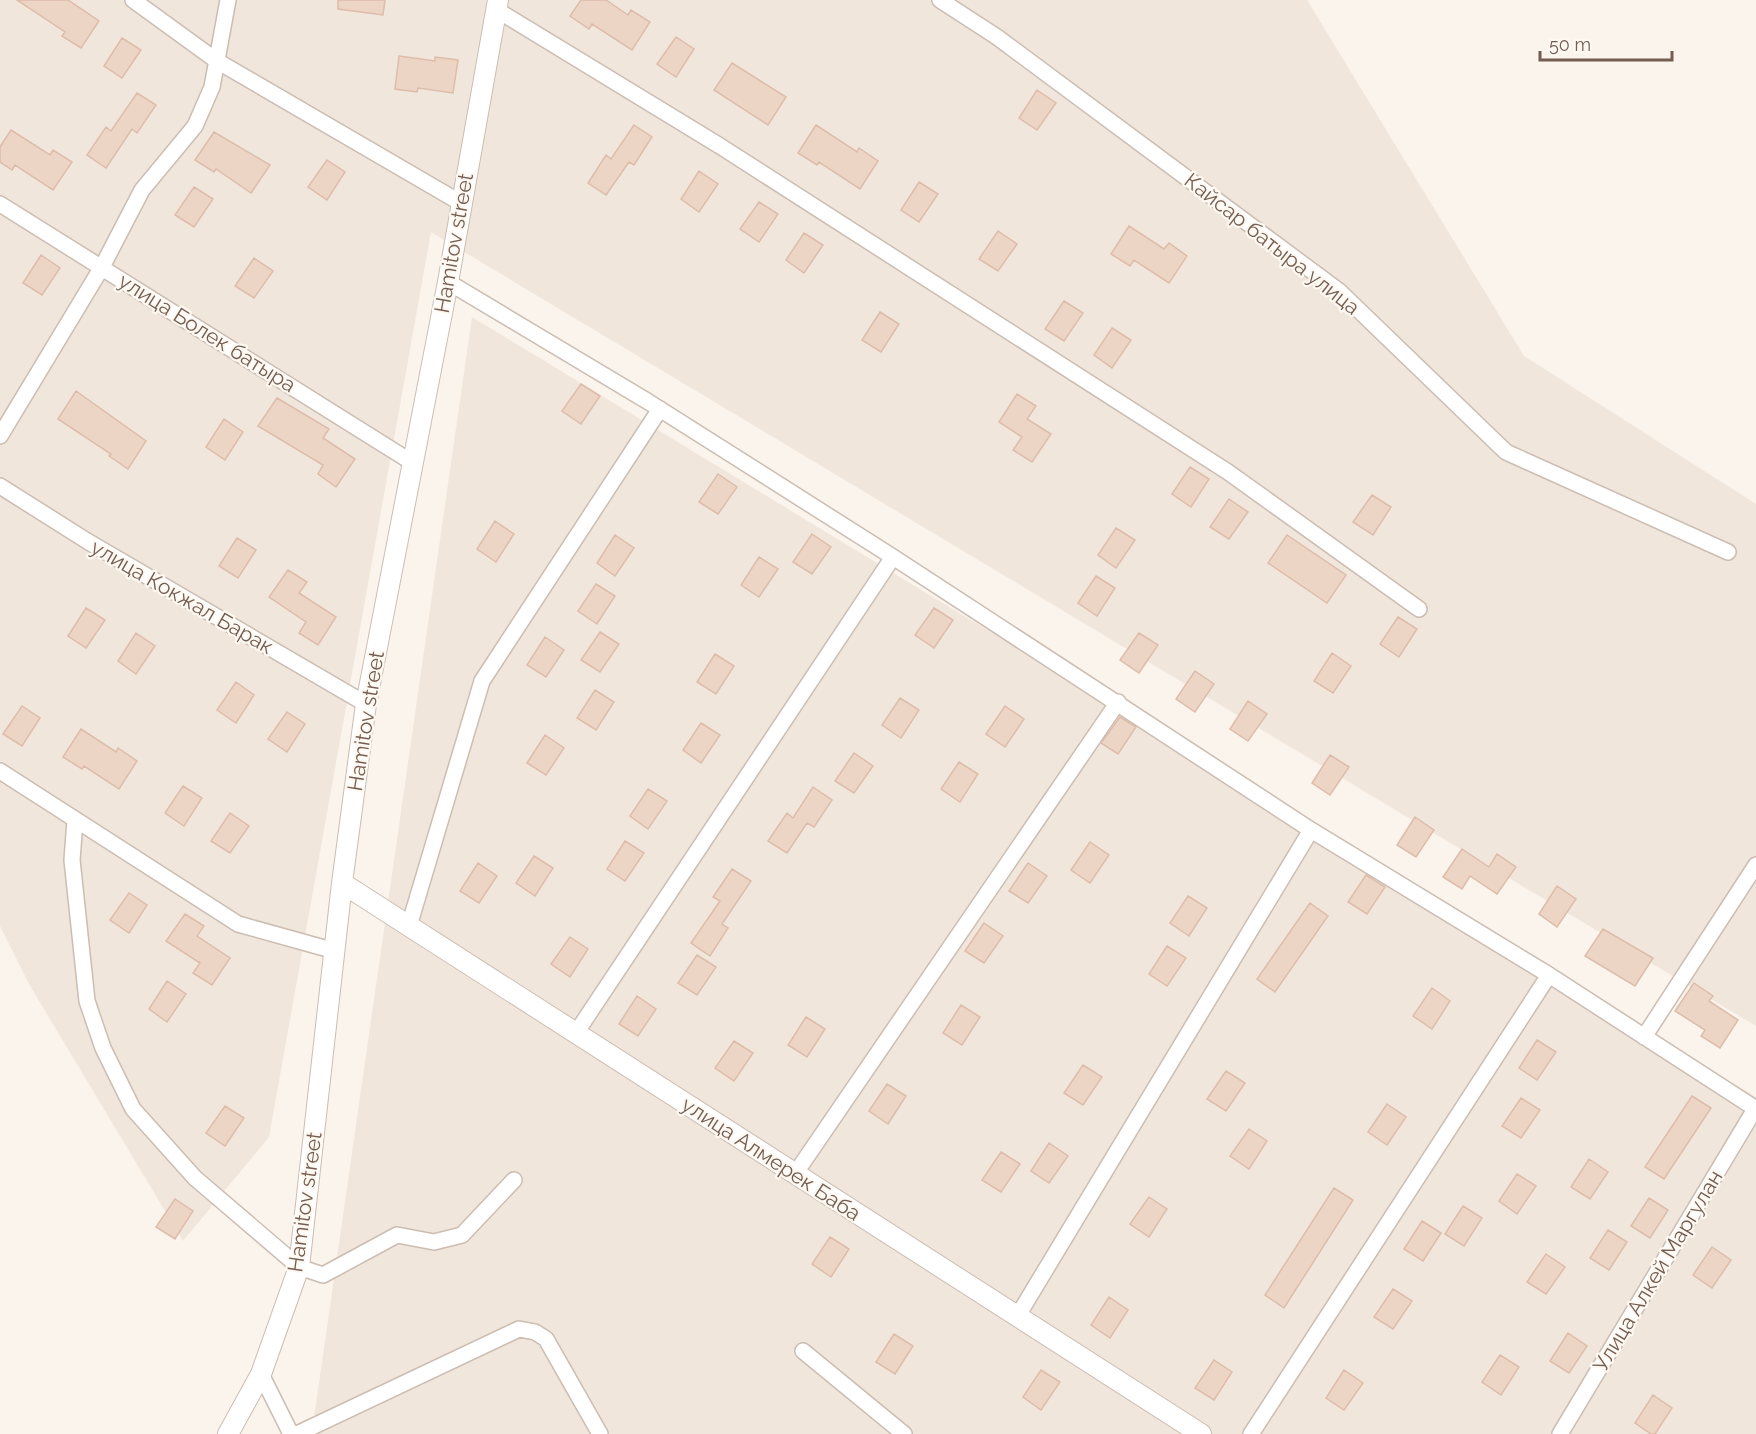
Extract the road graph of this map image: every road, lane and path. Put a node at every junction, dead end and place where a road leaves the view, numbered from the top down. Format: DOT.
graph roads {
  1 [pos="133,0"];
  2 [pos="228,0"];
  3 [pos="940,0"];
  4 [pos="497,5"];
  5 [pos="217,61"];
  6 [pos="461,203"];
  7 [pos="0,204"];
  8 [pos="102,267"];
  9 [pos="448,282"];
  10 [pos="660,409"];
  11 [pos="0,436"];
  12 [pos="413,463"];
  13 [pos="0,486"];
  14 [pos="1728,552"];
  15 [pos="893,556"];
  16 [pos="1419,609"];
  17 [pos="1118,702"];
  18 [pos="366,704"];
  19 [pos="0,771"];
  20 [pos="75,820"];
  21 [pos="1311,830"];
  22 [pos="1756,866"];
  23 [pos="342,883"];
  24 [pos="409,926"];
  25 [pos="335,951"];
  26 [pos="1549,975"];
  27 [pos="576,1033"];
  28 [pos="1644,1037"];
  29 [pos="1755,1109"];
  30 [pos="795,1174"];
  31 [pos="514,1180"];
  32 [pos="299,1267"];
  33 [pos="1017,1317"];
  34 [pos="803,1352"];
  35 [pos="261,1374"];
  36 [pos="228,1434"];
  37 [pos="291,1434"];
  38 [pos="297,1434"];
  39 [pos="600,1434"];
  40 [pos="904,1434"];
  41 [pos="1201,1434"];
  42 [pos="1251,1434"];
  43 [pos="1560,1434"];
  1 -- 5 [label="street"];
  2 -- 5 [label="street"];
  3 -- 14 [label="street, Кайсар батыра улица"];
  4 -- 6 [label="street, Hamitov street"];
  4 -- 16 [label="street"];
  5 -- 6 [label="street"];
  5 -- 8 [label="street"];
  6 -- 9 [label="street, Hamitov street"];
  7 -- 8 [label="street, улица Болек батыра"];
  8 -- 11 [label="street"];
  8 -- 12 [label="street, улица Болек батыра"];
  9 -- 10 [label="street"];
  9 -- 12 [label="street, Hamitov street"];
  10 -- 15 [label="street"];
  10 -- 24 [label="street"];
  12 -- 18 [label="street, Hamitov street"];
  13 -- 18 [label="street, улица Кокжал Барак"];
  15 -- 17 [label="street"];
  15 -- 27 [label="street"];
  17 -- 21 [label="street"];
  17 -- 30 [label="street"];
  18 -- 23 [label="street, Hamitov street"];
  19 -- 20 [label="street"];
  20 -- 25 [label="street"];
  20 -- 32 [label="street"];
  21 -- 26 [label="street"];
  21 -- 33 [label="street"];
  22 -- 28 [label="street"];
  23 -- 24 [label="street, улица Алмерек Баба"];
  23 -- 25 [label="street, Hamitov street"];
  24 -- 27 [label="street, улица Алмерек Баба"];
  25 -- 32 [label="street, Hamitov street"];
  26 -- 28 [label="street"];
  26 -- 42 [label="street"];
  27 -- 30 [label="street, улица Алмерек Баба"];
  28 -- 29 [label="street"];
  29 -- 43 [label="street, Улица Алкей Маргулан"];
  30 -- 33 [label="street, улица Алмерек Баба"];
  31 -- 32 [label="street"];
  32 -- 35 [label="street, Hamitov street"];
  33 -- 41 [label="street, улица Алмерек Баба"];
  34 -- 40 [label="street"];
  35 -- 36 [label="street, Hamitov street"];
  35 -- 37 [label="street"];
  38 -- 39 [label="street"];
}
